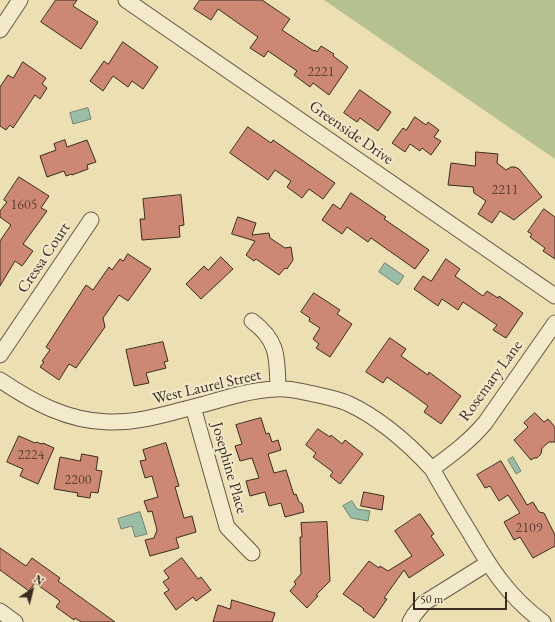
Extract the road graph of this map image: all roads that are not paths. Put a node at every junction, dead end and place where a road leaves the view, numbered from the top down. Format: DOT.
graph roads {
  1 [pos="20,0"];
  2 [pos="126,0"];
  3 [pos="2,22"];
  4 [pos="91,220"];
  5 [pos="555,296"];
  6 [pos="252,321"];
  7 [pos="555,323"];
  8 [pos="0,355"];
  9 [pos="0,380"];
  10 [pos="278,389"];
  11 [pos="193,407"];
  12 [pos="432,469"];
  13 [pos="252,553"];
  14 [pos="488,563"];
  15 [pos="0,611"];
  16 [pos="16,622"];
  17 [pos="410,622"];
  18 [pos="543,622"];
  1 -- 3 [label="street"];
  2 -- 5 [label="street, Greenside Drive"];
  4 -- 8 [label="street, Cressa Court"];
  6 -- 10 [label="street"];
  7 -- 12 [label="street, Rosemary Lane"];
  9 -- 11 [label="street, West Laurel Street"];
  10 -- 11 [label="street, West Laurel Street"];
  10 -- 12 [label="street, West Laurel Street"];
  11 -- 13 [label="street, Josephine Place"];
  12 -- 14 [label="street, West Laurel Street"];
  14 -- 17 [label="street"];
  14 -- 18 [label="street, West Laurel Street"];
  15 -- 16 [label="street"];
}
